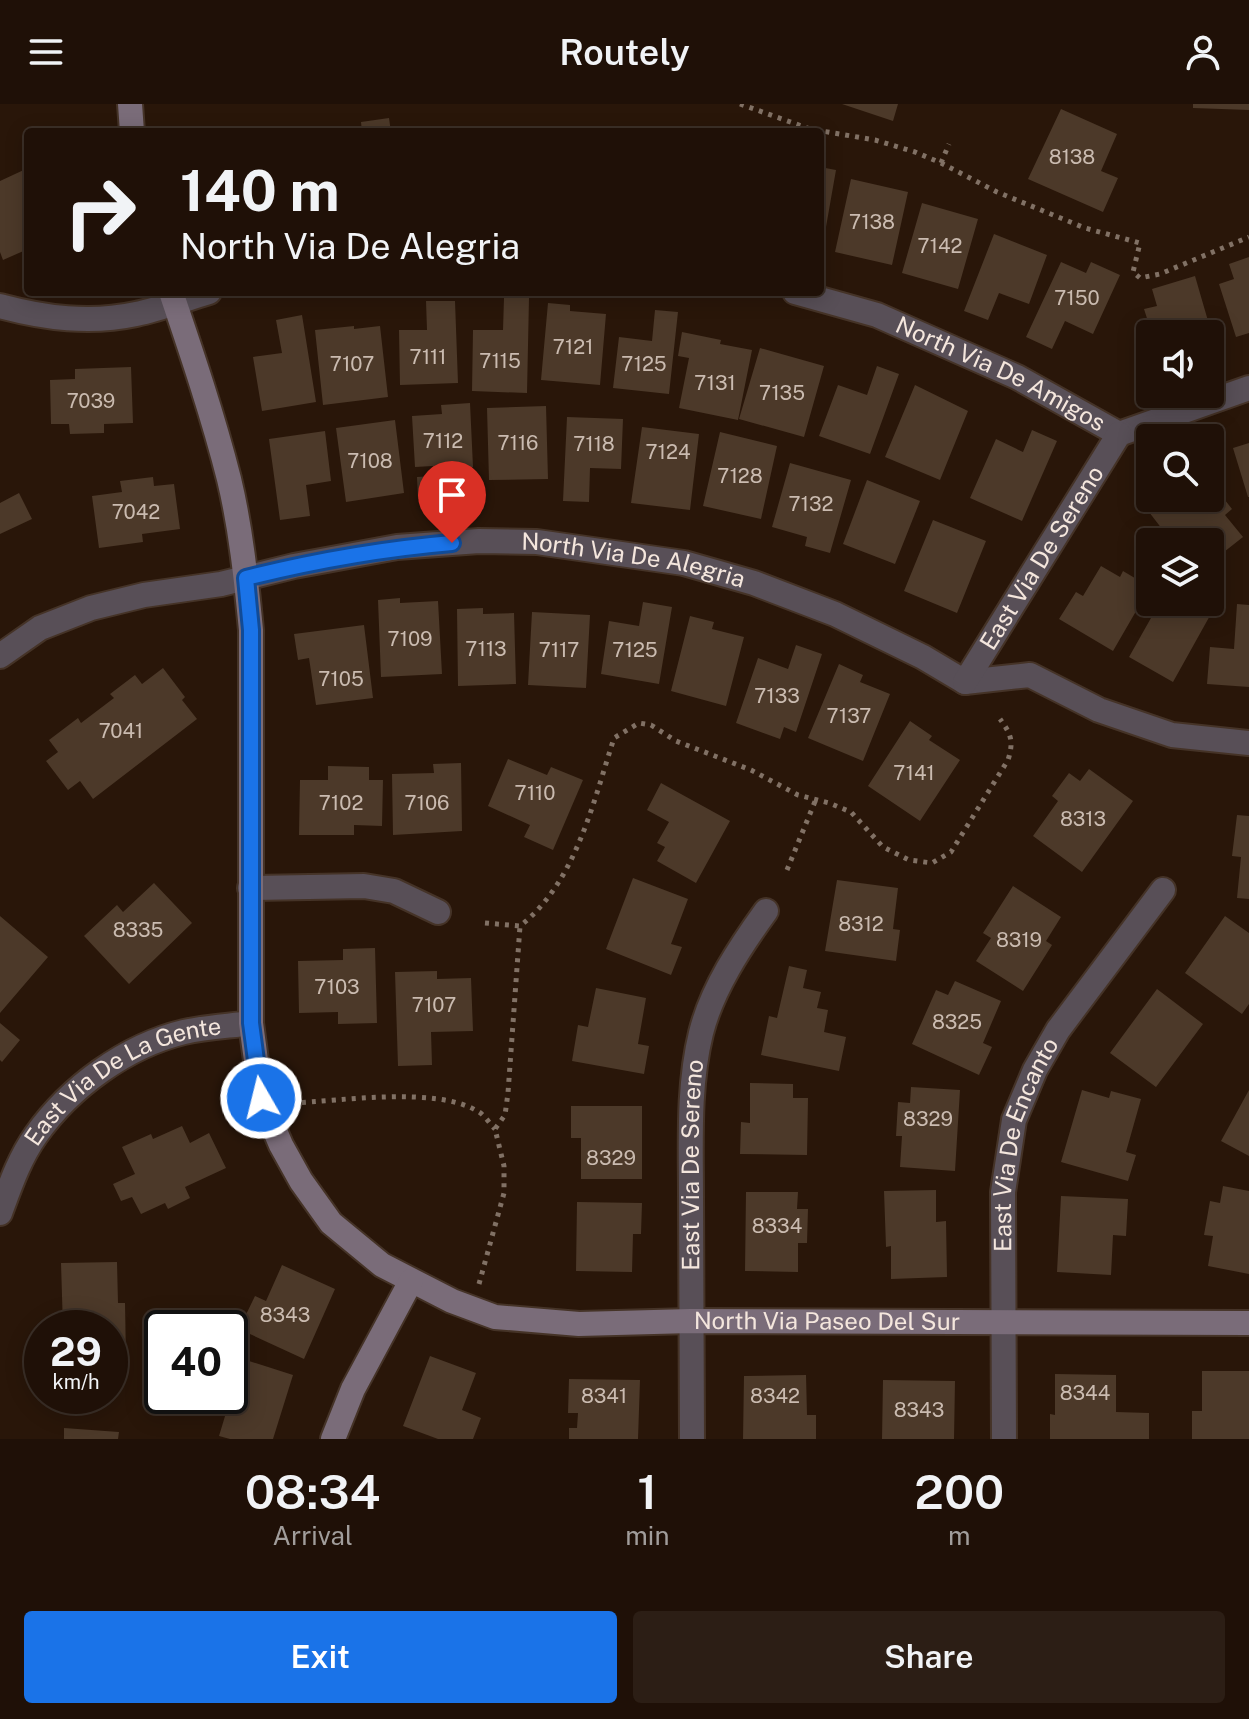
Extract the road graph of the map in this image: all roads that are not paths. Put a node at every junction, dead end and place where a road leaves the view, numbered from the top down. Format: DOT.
graph roads {
  1 [pos="130,104"];
  2 [pos="132,128"];
  3 [pos="808,296"];
  4 [pos="173,297"];
  5 [pos="0,306"];
  6 [pos="1249,388"];
  7 [pos="1119,434"];
  8 [pos="246,578"];
  9 [pos="0,656"];
  10 [pos="965,682"];
  11 [pos="1249,743"];
  12 [pos="250,888"];
  13 [pos="1163,890"];
  14 [pos="766,911"];
  15 [pos="438,912"];
  16 [pos="251,1023"];
  17 [pos="0,1213"];
  18 [pos="411,1281"];
  19 [pos="691,1321"];
  20 [pos="1003,1322"];
  21 [pos="1249,1323"];
  22 [pos="333,1439"];
  23 [pos="692,1439"];
  24 [pos="1004,1439"];
  1 -- 2 [label="street"];
  3 -- 7 [label="street, North Via De Amigos"];
  4 -- 5 [label="street"];
  4 -- 8 [label="street"];
  6 -- 7 [label="street, North Via De Amigos"];
  7 -- 10 [label="street, East Via De Sereno"];
  8 -- 9 [label="street, North Via De Alegria"];
  8 -- 10 [label="street, North Via De Alegria"];
  8 -- 12 [label="street"];
  10 -- 11 [label="street"];
  12 -- 15 [label="street"];
  12 -- 16 [label="street"];
  13 -- 20 [label="street, East Via De Encanto"];
  14 -- 19 [label="street, East Via De Sereno"];
  16 -- 17 [label="street, East Via De La Gente"];
  16 -- 18 [label="street"];
  18 -- 19 [label="street, North Via Paseo Del Sur"];
  18 -- 22 [label="street"];
  19 -- 20 [label="street, North Via Paseo Del Sur"];
  19 -- 23 [label="street, East Via De Sereno"];
  20 -- 21 [label="street, North Via Paseo Del Sur"];
  20 -- 24 [label="street, East Via De Encanto"];
}
